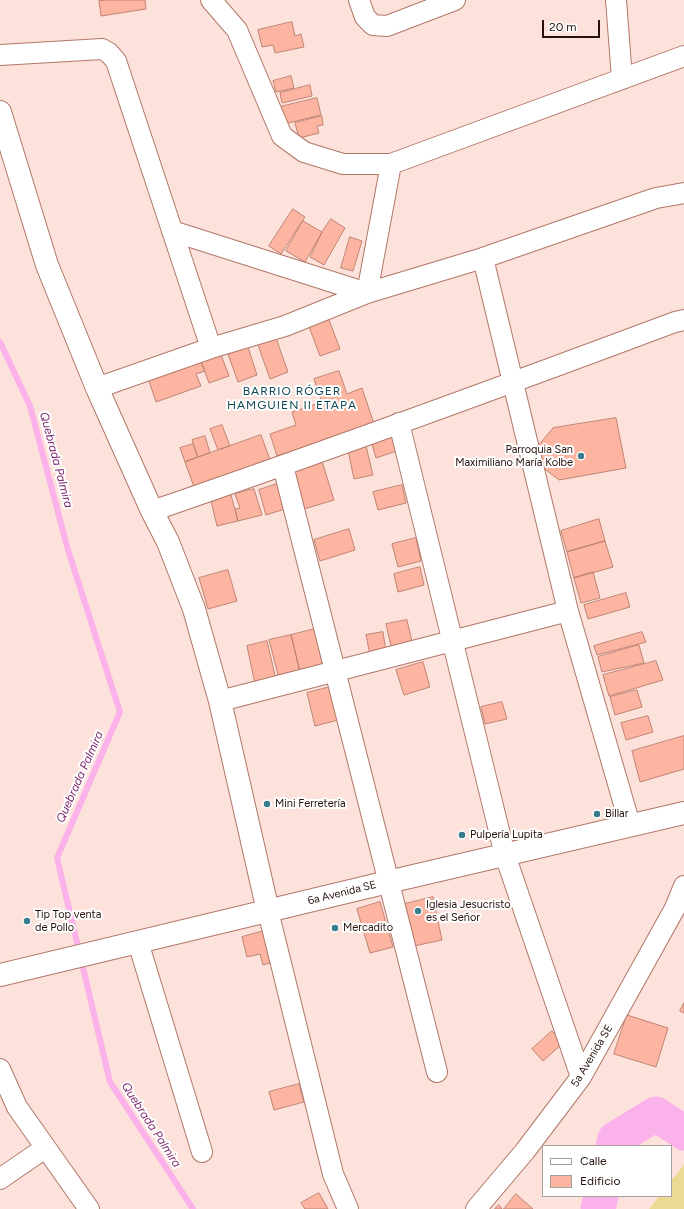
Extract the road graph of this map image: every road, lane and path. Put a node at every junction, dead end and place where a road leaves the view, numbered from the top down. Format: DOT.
graph roads {
  1 [pos="211,0"];
  2 [pos="359,0"];
  3 [pos="455,0"];
  4 [pos="616,0"];
  5 [pos="0,55"];
  6 [pos="684,56"];
  7 [pos="622,79"];
  8 [pos="0,112"];
  9 [pos="391,164"];
  10 [pos="684,193"];
  11 [pos="172,231"];
  12 [pos="483,258"];
  13 [pos="367,293"];
  14 [pos="684,320"];
  15 [pos="211,348"];
  16 [pos="512,383"];
  17 [pos="97,388"];
  18 [pos="400,423"];
  19 [pos="283,466"];
  20 [pos="152,511"];
  21 [pos="568,611"];
  22 [pos="453,640"];
  23 [pos="335,671"];
  24 [pos="220,701"];
  25 [pos="684,813"];
  26 [pos="630,825"];
  27 [pos="505,855"];
  28 [pos="388,882"];
  29 [pos="684,886"];
  30 [pos="268,911"];
  31 [pos="138,942"];
  32 [pos="0,976"];
  33 [pos="0,1069"];
  34 [pos="437,1072"];
  35 [pos="581,1077"];
  36 [pos="45,1148"];
  37 [pos="202,1152"];
  38 [pos="0,1179"];
  39 [pos="88,1209"];
  40 [pos="348,1209"];
  41 [pos="476,1209"];
  1 -- 9 [label="street"];
  2 -- 3 [label="street"];
  4 -- 7 [label="street"];
  5 -- 11 [label="street"];
  6 -- 7 [label="street"];
  7 -- 9 [label="street"];
  8 -- 17 [label="street"];
  9 -- 13 [label="street"];
  10 -- 12 [label="street"];
  11 -- 13 [label="street"];
  11 -- 15 [label="street"];
  12 -- 13 [label="street"];
  12 -- 16 [label="street"];
  13 -- 15 [label="street"];
  14 -- 16 [label="street"];
  15 -- 17 [label="street"];
  16 -- 18 [label="street"];
  16 -- 21 [label="street"];
  17 -- 20 [label="street"];
  18 -- 19 [label="street"];
  18 -- 22 [label="street"];
  19 -- 20 [label="street"];
  19 -- 23 [label="street"];
  20 -- 24 [label="street"];
  21 -- 22 [label="street"];
  21 -- 26 [label="street"];
  22 -- 23 [label="street"];
  22 -- 27 [label="street"];
  23 -- 24 [label="street"];
  23 -- 28 [label="street"];
  24 -- 30 [label="street"];
  25 -- 26 [label="street, 6a Avenida SE"];
  26 -- 27 [label="street, 6a Avenida SE"];
  27 -- 28 [label="street, 6a Avenida SE"];
  27 -- 35 [label="street"];
  28 -- 30 [label="street, 6a Avenida SE"];
  28 -- 34 [label="street"];
  29 -- 35 [label="street, 5a Avenida SE"];
  30 -- 31 [label="street, 6a Avenida SE"];
  30 -- 40 [label="street"];
  31 -- 32 [label="street, 6a Avenida SE"];
  31 -- 37 [label="street"];
  33 -- 36 [label="street"];
  35 -- 41 [label="street, 5a Avenida SE"];
  36 -- 38 [label="street"];
  36 -- 39 [label="street"];
}
